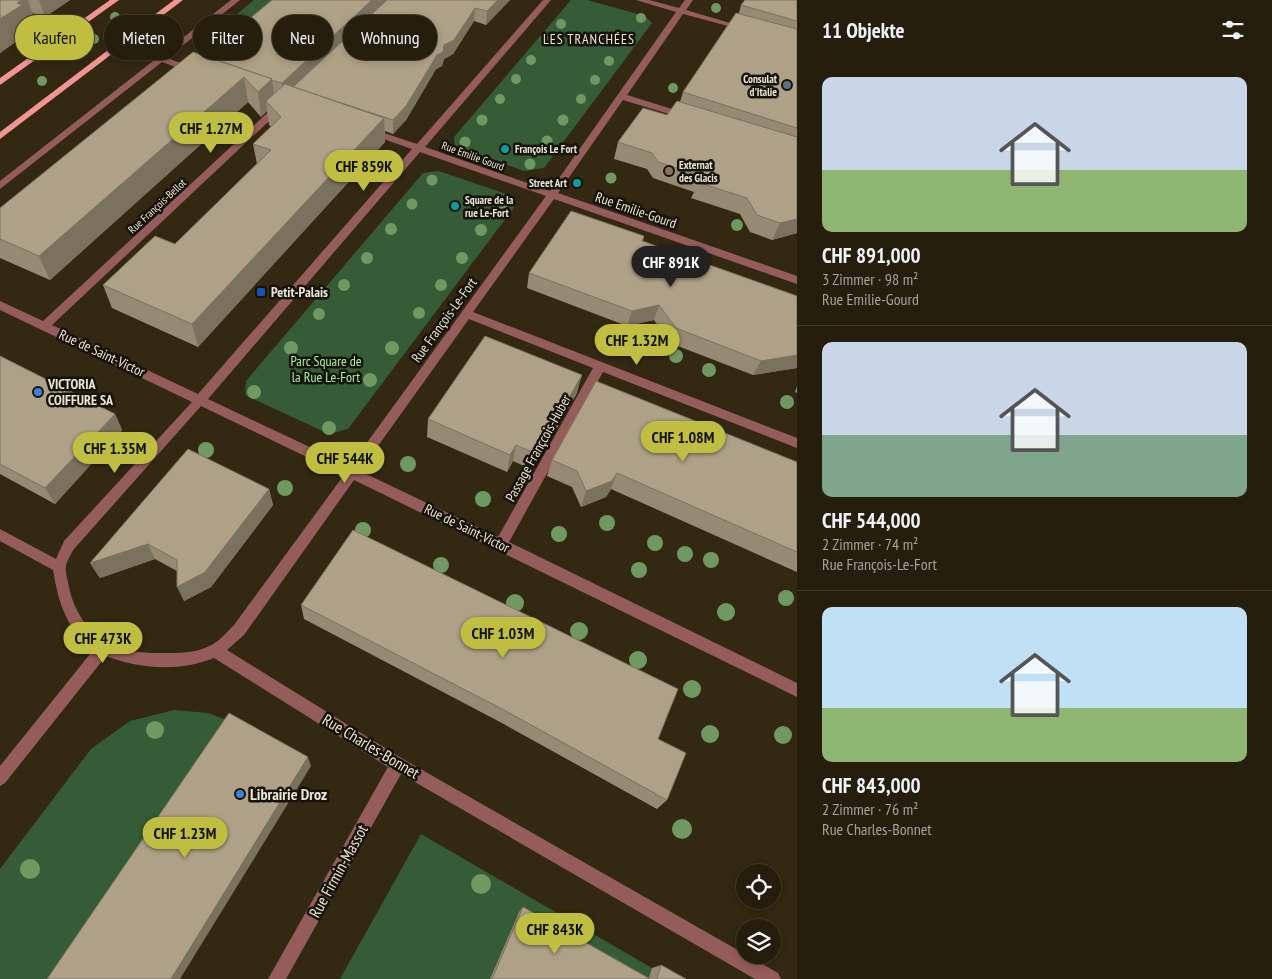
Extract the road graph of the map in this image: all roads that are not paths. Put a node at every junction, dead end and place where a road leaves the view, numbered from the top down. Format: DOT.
graph roads {
  1 [pos="115,0"];
  2 [pos="179,0"];
  3 [pos="236,0"];
  4 [pos="547,0"];
  5 [pos="640,0"];
  6 [pos="689,0"];
  7 [pos="0,6"];
  8 [pos="681,11"];
  9 [pos="26,15"];
  10 [pos="94,15"];
  11 [pos="752,31"];
  12 [pos="183,42"];
  13 [pos="31,60"];
  14 [pos="160,60"];
  15 [pos="164,60"];
  16 [pos="198,72"];
  17 [pos="0,82"];
  18 [pos="621,96"];
  19 [pos="270,98"];
  20 [pos="698,120"];
  21 [pos="363,129"];
  22 [pos="0,136"];
  23 [pos="418,149"];
  24 [pos="0,186"];
  25 [pos="551,196"];
  26 [pos="797,280"];
  27 [pos="0,305"];
  28 [pos="466,314"];
  29 [pos="44,326"];
  30 [pos="600,366"];
  31 [pos="200,400"];
  32 [pos="797,444"];
  33 [pos="352,472"];
  34 [pos="0,535"];
  35 [pos="501,544"];
  36 [pos="59,567"];
  37 [pos="103,649"];
  38 [pos="215,651"];
  39 [pos="797,690"];
  40 [pos="398,764"];
  41 [pos="0,778"];
  42 [pos="277,979"];
  43 [pos="772,979"];
  1 -- 10 [label="main road"];
  2 -- 22 [label="main road"];
  3 -- 12 [label="street"];
  4 -- 23 [label="street"];
  5 -- 8 [label="street"];
  6 -- 8 [label="street, Rue François-Le-Fort"];
  7 -- 9 [label="street"];
  8 -- 11 [label="street"];
  8 -- 18 [label="street, Rue François-Le-Fort"];
  13 -- 17 [label="main road"];
  14 -- 24 [label="street"];
  15 -- 16 [label="street"];
  18 -- 20 [label="street"];
  18 -- 25 [label="street, Rue François-Le-Fort"];
  19 -- 29 [label="street, Rue François-Bellot"];
  21 -- 23 [label="street, Rue Emilie Gourd"];
  23 -- 25 [label="street, Rue Emilie Gourd"];
  23 -- 31 [label="street"];
  25 -- 26 [label="street, Rue Emilie-Gourd"];
  25 -- 28 [label="street, Rue François-Le-Fort"];
  27 -- 29 [label="street, Rue de Saint-Victor"];
  28 -- 30 [label="street"];
  28 -- 33 [label="street, Rue François-Le-Fort"];
  29 -- 31 [label="street, Rue de Saint-Victor"];
  30 -- 32 [label="street"];
  30 -- 35 [label="street, Passage Françcois-Huber"];
  31 -- 33 [label="street, Rue de Saint-Victor"];
  31 -- 36 [label="street"];
  33 -- 35 [label="street, Rue de Saint-Victor"];
  33 -- 38 [label="street, Rue François-Le-Fort"];
  34 -- 36 [label="street"];
  35 -- 39 [label="street, Rue de Saint-Victor"];
  36 -- 37 [label="street"];
  37 -- 38 [label="street"];
  37 -- 41 [label="street"];
  38 -- 40 [label="street, Rue Charles-Bonnet"];
  40 -- 42 [label="street, Rue Firmin-Massot"];
  40 -- 43 [label="street, Rue Charles-Bonnet"];
}
